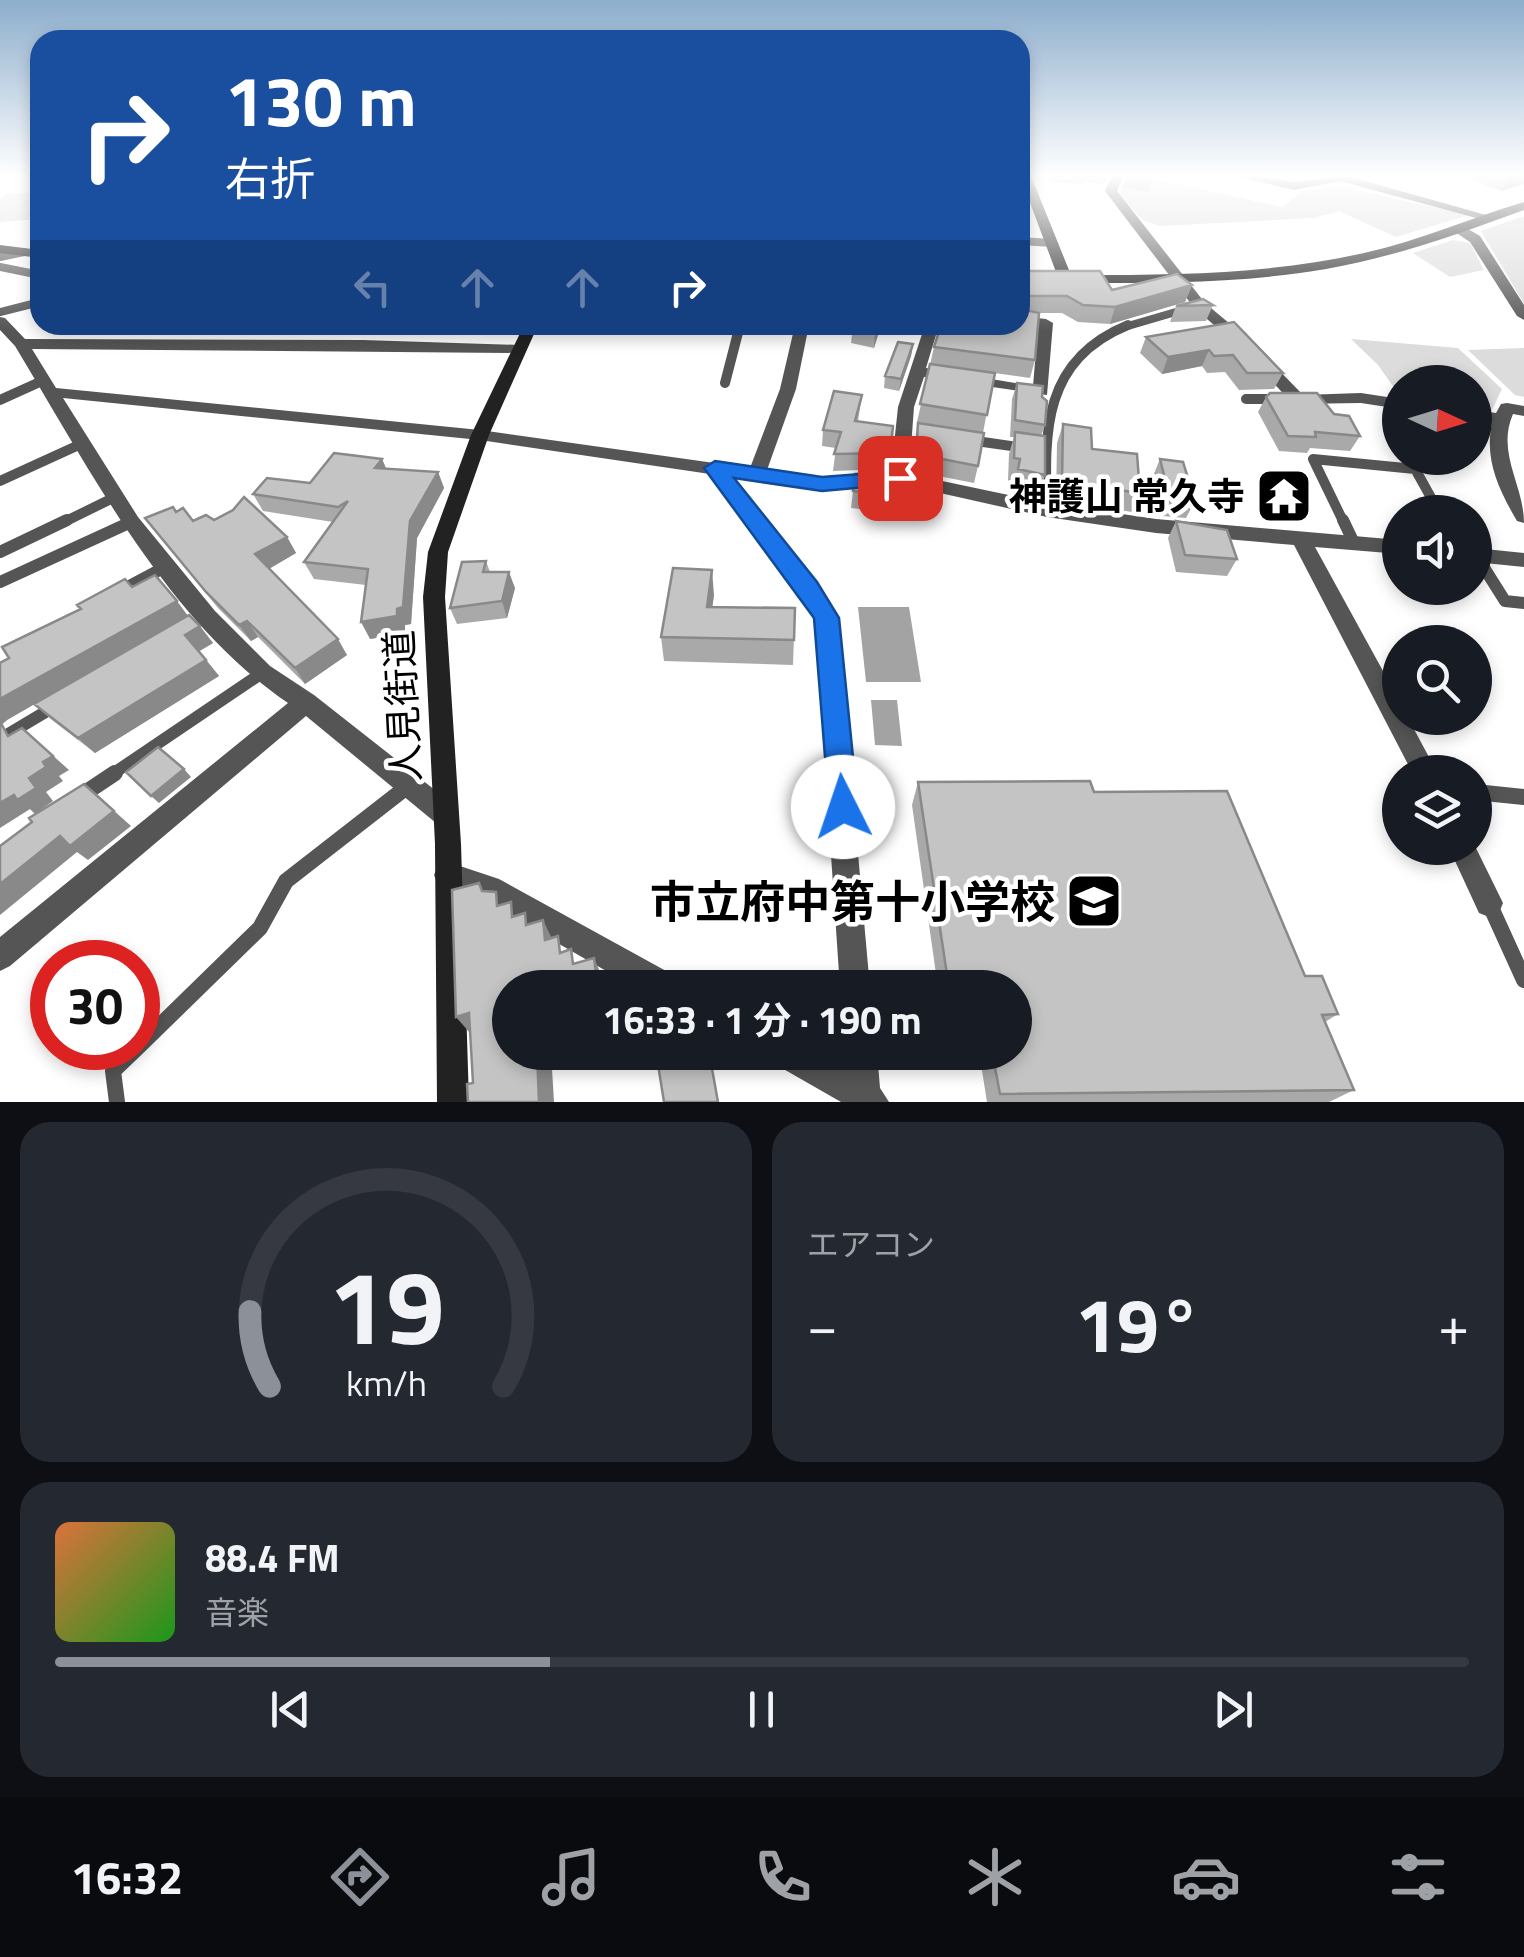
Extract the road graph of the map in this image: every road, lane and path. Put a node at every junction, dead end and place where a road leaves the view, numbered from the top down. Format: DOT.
graph roads {
  1 [pos="1046,227"];
  2 [pos="1138,227"];
  3 [pos="1464,227"];
  4 [pos="1459,229"];
  5 [pos="1030,242"];
  6 [pos="1052,243"];
  7 [pos="0,253"];
  8 [pos="30,253"];
  9 [pos="0,267"];
  10 [pos="30,274"];
  11 [pos="1182,279"];
  12 [pos="30,304"];
  13 [pos="1200,306"];
  14 [pos="0,312"];
  15 [pos="1524,316"];
  16 [pos="0,321"];
  17 [pos="1030,321"];
  18 [pos="527,335"];
  19 [pos="737,335"];
  20 [pos="800,335"];
  21 [pos="929,335"];
  22 [pos="21,344"];
  23 [pos="520,350"];
  24 [pos="918,371"];
  25 [pos="725,384"];
  26 [pos="45,387"];
  27 [pos="0,400"];
  28 [pos="1246,400"];
  29 [pos="1298,400"];
  30 [pos="1382,401"];
  31 [pos="1524,411"];
  32 [pos="1492,417"];
  33 [pos="1501,418"];
  34 [pos="480,435"];
  35 [pos="956,438"];
  36 [pos="81,444"];
  37 [pos="1044,452"];
  38 [pos="1382,462"];
  39 [pos="715,468"];
  40 [pos="757,472"];
  41 [pos="900,478"];
  42 [pos="0,481"];
  43 [pos="114,497"];
  44 [pos="1047,510"];
  45 [pos="1524,516"];
  46 [pos="130,522"];
  47 [pos="1301,540"];
  48 [pos="1354,543"];
  49 [pos="1382,545"];
  50 [pos="0,552"];
  51 [pos="1492,557"];
  52 [pos="1524,560"];
  53 [pos="167,566"];
  54 [pos="1492,580"];
  55 [pos="0,582"];
  56 [pos="100,601"];
  57 [pos="1524,604"];
  58 [pos="262,673"];
  59 [pos="64,701"];
  60 [pos="306,702"];
  61 [pos="0,739"];
  62 [pos="1417,755"];
  63 [pos="408,786"];
  64 [pos="1492,794"];
  65 [pos="1524,797"];
  66 [pos="70,804"];
  67 [pos="445,814"];
  68 [pos="1470,865"];
  69 [pos="448,875"];
  70 [pos="1488,902"];
  71 [pos="0,956"];
  72 [pos="633,970"];
  73 [pos="854,970"];
  74 [pos="1524,980"];
  75 [pos="160,1025"];
  76 [pos="115,1070"];
  77 [pos="816,1070"];
  78 [pos="864,1070"];
  79 [pos="869,1100"];
  80 [pos="116,1102"];
  81 [pos="453,1102"];
  1 -- 6 [label="main road"];
  2 -- 11 [label="street"];
  3 -- 4 [label="main road"];
  4 -- 11 [label="main road"];
  4 -- 15 [label="street"];
  5 -- 6 [label="street"];
  6 -- 11 [label="main road"];
  7 -- 8 [label="main road"];
  9 -- 10 [label="lane"];
  11 -- 13 [label="street"];
  12 -- 14 [label="lane"];
  13 -- 29 [label="street"];
  13 -- 37 [label="lane"];
  16 -- 22 [label="street"];
  17 -- 24 [label="street"];
  18 -- 23 [label="main road, 人見街道"];
  19 -- 25 [label="lane"];
  20 -- 40 [label="street"];
  21 -- 24 [label="street"];
  22 -- 23 [label="street"];
  22 -- 26 [label="street"];
  23 -- 34 [label="main road, 人見街道"];
  24 -- 41 [label="street"];
  26 -- 27 [label="lane"];
  26 -- 34 [label="street"];
  26 -- 36 [label="street"];
  28 -- 29 [label="lane"];
  29 -- 30 [label="street"];
  31 -- 33 [label="street"];
  32 -- 33 [label="street"];
  33 -- 45 [label="street"];
  34 -- 39 [label="street"];
  34 -- 67 [label="main road, 人見街道"];
  35 -- 37 [label="lane"];
  36 -- 42 [label="lane"];
  36 -- 43 [label="street"];
  37 -- 44 [label="lane"];
  38 -- 48 [label="lane"];
  39 -- 40 [label="street"];
  39 -- 73 [label="street"];
  40 -- 41 [label="street"];
  41 -- 44 [label="street"];
  43 -- 46 [label="street"];
  43 -- 50 [label="lane"];
  44 -- 47 [label="street"];
  46 -- 53 [label="street"];
  46 -- 55 [label="lane"];
  47 -- 48 [label="street"];
  47 -- 62 [label="street"];
  48 -- 49 [label="street"];
  51 -- 52 [label="street"];
  53 -- 56 [label="lane"];
  53 -- 58 [label="street"];
  54 -- 57 [label="lane"];
  58 -- 60 [label="street"];
  58 -- 66 [label="lane"];
  59 -- 61 [label="lane"];
  60 -- 63 [label="street"];
  60 -- 71 [label="street"];
  63 -- 67 [label="street"];
  63 -- 75 [label="lane"];
  64 -- 65 [label="lane"];
  67 -- 69 [label="main road, 人見街道"];
  68 -- 70 [label="street"];
  69 -- 72 [label="street"];
  69 -- 81 [label="main road, 人見街道"];
  70 -- 74 [label="lane"];
  76 -- 80 [label="lane"];
  77 -- 79 [label="street"];
  78 -- 79 [label="street"];
}
